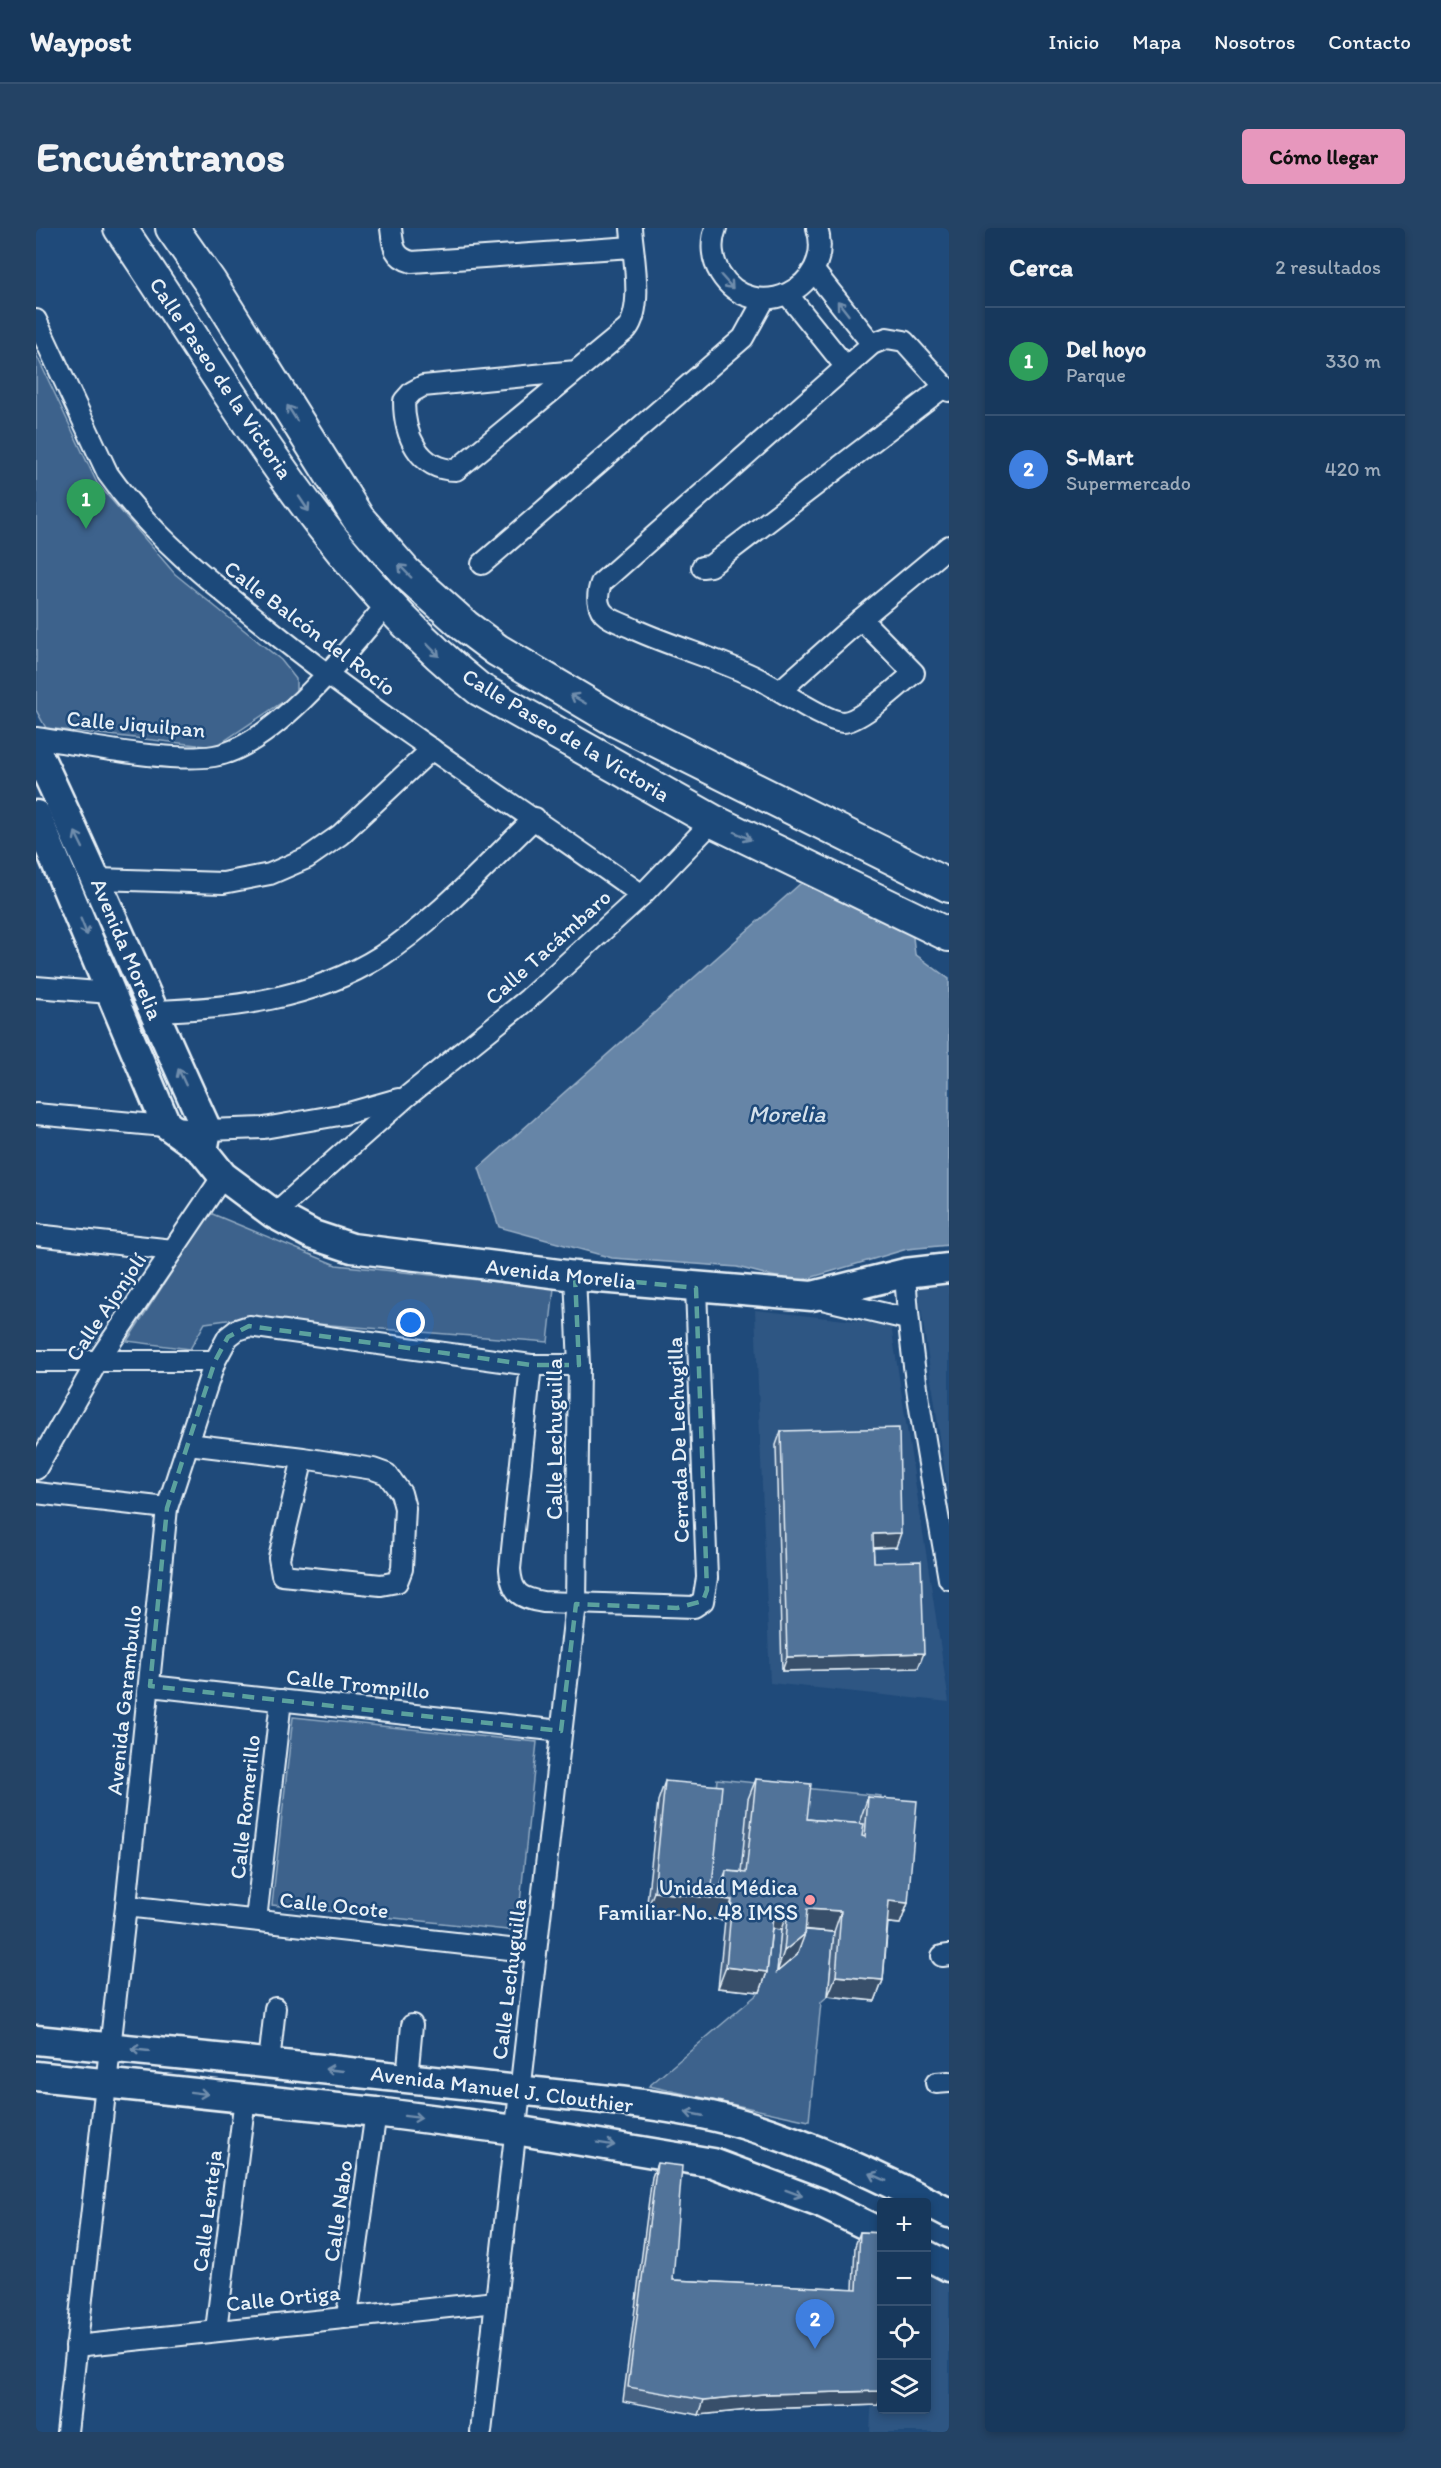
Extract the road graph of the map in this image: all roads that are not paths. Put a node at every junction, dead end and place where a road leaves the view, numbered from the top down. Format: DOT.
graph roads {
  1 [pos="120,228"];
  2 [pos="172,228"];
  3 [pos="391,228"];
  4 [pos="716,228"];
  5 [pos="817,228"];
  6 [pos="631,238"];
  7 [pos="814,271"];
  8 [pos="788,295"];
  9 [pos="764,300"];
  10 [pos="36,320"];
  11 [pos="872,344"];
  12 [pos="845,366"];
  13 [pos="576,371"];
  14 [pos="947,389"];
  15 [pos="949,546"];
  16 [pos="482,564"];
  17 [pos="702,567"];
  18 [pos="387,604"];
  19 [pos="861,620"];
  20 [pos="328,676"];
  21 [pos="782,690"];
  22 [pos="615,720"];
  23 [pos="36,738"];
  24 [pos="432,749"];
  25 [pos="36,750"];
  26 [pos="36,815"];
  27 [pos="535,818"];
  28 [pos="713,821"];
  29 [pos="949,864"];
  30 [pos="48,865"];
  31 [pos="97,879"];
  32 [pos="949,886"];
  33 [pos="642,895"];
  34 [pos="910,915"];
  35 [pos="949,935"];
  36 [pos="949,953"];
  37 [pos="36,987"];
  38 [pos="110,993"];
  39 [pos="152,1011"];
  40 [pos="405,1098"];
  41 [pos="36,1114"];
  42 [pos="166,1124"];
  43 [pos="205,1140"];
  44 [pos="223,1176"];
  45 [pos="274,1214"];
  46 [pos="36,1235"];
  47 [pos="173,1250"];
  48 [pos="949,1268"];
  49 [pos="905,1273"];
  50 [pos="575,1276"];
  51 [pos="696,1288"];
  52 [pos="812,1296"];
  53 [pos="907,1319"];
  54 [pos="36,1361"];
  55 [pos="215,1361"];
  56 [pos="97,1362"];
  57 [pos="531,1365"];
  58 [pos="579,1365"];
  59 [pos="188,1444"];
  60 [pos="303,1458"];
  61 [pos="36,1469"];
  62 [pos="36,1493"];
  63 [pos="167,1508"];
  64 [pos="949,1579"];
  65 [pos="707,1590"];
  66 [pos="576,1604"];
  67 [pos="150,1686"];
  68 [pos="281,1700"];
  69 [pos="561,1731"];
  70 [pos="126,1906"];
  71 [pos="256,1920"];
  72 [pos="536,1952"];
  73 [pos="275,2008"];
  74 [pos="411,2025"];
  75 [pos="36,2040"];
  76 [pos="109,2047"];
  77 [pos="269,2063"];
  78 [pos="36,2076"];
  79 [pos="407,2078"];
  80 [pos="105,2083"];
  81 [pos="520,2091"];
  82 [pos="245,2098"];
  83 [pos="376,2112"];
  84 [pos="515,2130"];
  85 [pos="949,2213"];
  86 [pos="877,2231"];
  87 [pos="931,2257"];
  88 [pos="949,2266"];
  89 [pos="496,2302"];
  90 [pos="347,2316"];
  91 [pos="216,2330"];
  92 [pos="76,2346"];
  93 [pos="67,2432"];
  94 [pos="481,2432"];
  1 -- 18 [label="main road, Calle Paseo de la Victoria, one-way"];
  22 -- 2 [label="main road, Calle Paseo de la Victoria, one-way"];
  3 -- 6 [label="street"];
  4 -- 9 [label="street, one-way"];
  5 -- 7 [label="street"];
  6 -- 13 [label="street"];
  7 -- 8 [label="street"];
  11 -- 7 [label="street, one-way"];
  8 -- 9 [label="street"];
  8 -- 12 [label="street"];
  9 -- 16 [label="street"];
  10 -- 20 [label="street, Calle Balcón del Rocío"];
  11 -- 12 [label="street"];
  11 -- 14 [label="street"];
  12 -- 21 [label="street"];
  13 -- 13 [label="street"];
  14 -- 17 [label="street"];
  15 -- 19 [label="street"];
  18 -- 20 [label="street, Calle Jiquilpan"];
  18 -- 28 [label="main road, Calle Paseo de la Victoria, one-way"];
  19 -- 21 [label="street"];
  19 -- 21 [label="street"];
  20 -- 23 [label="street, Calle Jiquilpan"];
  20 -- 24 [label="street, Calle Balcón del Rocío"];
  22 -- 29 [label="main road"];
  22 -- 32 [label="main road, Calle Paseo de la Victoria"];
  24 -- 27 [label="street, Calle Balcón del Rocío"];
  24 -- 31 [label="street"];
  31 -- 25 [label="main road, Avenida Morelia, one-way"];
  26 -- 30 [label="main road, Avenida Morelia"];
  27 -- 33 [label="street, Calle Balcón del Rocío"];
  27 -- 39 [label="street"];
  28 -- 33 [label="street, Calle Tacámbaro"];
  28 -- 34 [label="main road, Calle Paseo de la Victoria, one-way"];
  30 -- 38 [label="main road, Avenida Morelia, one-way"];
  31 -- 39 [label="main road, Avenida Morelia"];
  33 -- 40 [label="street, Calle Tacámbaro"];
  34 -- 35 [label="main road, Calle Paseo de la Victoria"];
  34 -- 36 [label="main road"];
  37 -- 38 [label="street"];
  38 -- 42 [label="main road, Avenida Morelia"];
  43 -- 39 [label="main road, Avenida Morelia, one-way"];
  40 -- 43 [label="street, Calle Tacámbaro"];
  40 -- 45 [label="street, Calle Tacámbaro"];
  41 -- 42 [label="street"];
  42 -- 43 [label="main road, Avenida Morelia"];
  43 -- 44 [label="main road, Avenida Morelia"];
  44 -- 45 [label="main road, Avenida Morelia"];
  44 -- 47 [label="street, Calle Ajonjolí"];
  45 -- 50 [label="main road, Avenida Morelia"];
  46 -- 47 [label="street"];
  47 -- 56 [label="street, Calle Ajonjolí"];
  48 -- 49 [label="main road, Avenida Morelia"];
  49 -- 52 [label="main road, Avenida Morelia"];
  49 -- 53 [label="street"];
  50 -- 51 [label="main road, Avenida Morelia"];
  50 -- 58 [label="street, Calle Lechuguilla"];
  51 -- 52 [label="main road, Avenida Morelia"];
  51 -- 65 [label="street, Cerrada De Lechugilla"];
  52 -- 53 [label="street"];
  53 -- 64 [label="street"];
  54 -- 56 [label="street"];
  55 -- 56 [label="street"];
  55 -- 57 [label="street, Avenida Garambullo"];
  55 -- 59 [label="street, Avenida Garambullo"];
  56 -- 61 [label="street, Calle Ajonjolí"];
  57 -- 58 [label="street, Avenida Garambullo"];
  57 -- 66 [label="street, Calle Lechuguilla"];
  58 -- 66 [label="street, Calle Lechuguilla"];
  59 -- 60 [label="street"];
  59 -- 63 [label="street, Avenida Garambullo"];
  60 -- 60 [label="street"];
  62 -- 63 [label="street"];
  63 -- 67 [label="street, Avenida Garambullo"];
  65 -- 66 [label="street, Calle Lechuguilla"];
  66 -- 69 [label="street, Calle Lechuguilla"];
  67 -- 68 [label="street, Calle Trompillo"];
  67 -- 70 [label="street, Avenida Garambullo"];
  68 -- 69 [label="street, Calle Trompillo"];
  68 -- 71 [label="street, Calle Romerillo"];
  69 -- 72 [label="street, Calle Lechuguilla"];
  70 -- 71 [label="street, Calle Ocote"];
  70 -- 76 [label="street, Avenida Garambullo"];
  71 -- 72 [label="street, Calle Ocote"];
  72 -- 81 [label="street, Calle Lechuguilla"];
  73 -- 77 [label="street"];
  74 -- 79 [label="street"];
  75 -- 76 [label="main road, Avenida Manuel J. Clouthier"];
  77 -- 76 [label="main road, Avenida Manuel J. Clouthier, one-way"];
  76 -- 80 [label="street, Avenida Garambullo"];
  79 -- 77 [label="main road, Avenida Manuel J. Clouthier, one-way"];
  78 -- 80 [label="main road, Avenida Manuel J. Clouthier"];
  79 -- 81 [label="main road, Avenida Manuel J. Clouthier"];
  80 -- 82 [label="main road, Avenida Manuel J. Clouthier, one-way"];
  80 -- 92 [label="street, Avenida Garambullo"];
  81 -- 84 [label="street, Calle Lechuguilla"];
  85 -- 81 [label="main road, Avenida Manuel J. Clouthier, one-way"];
  82 -- 83 [label="main road, Avenida Manuel J. Clouthier"];
  82 -- 91 [label="street, Calle Lenteja"];
  83 -- 84 [label="main road, Avenida Manuel J. Clouthier, one-way"];
  83 -- 90 [label="street, Calle Nabo"];
  84 -- 86 [label="main road, Avenida Manuel J. Clouthier, one-way"];
  84 -- 89 [label="street, Calle Lechuguilla"];
  87 -- 88 [label="main road"];
  89 -- 90 [label="street, Calle Ortiga"];
  89 -- 94 [label="street, Calle Lechuguilla"];
  90 -- 91 [label="street, Calle Ortiga"];
  91 -- 92 [label="street, Calle Ortiga"];
  92 -- 93 [label="street, Avenida Garambullo"];
}
